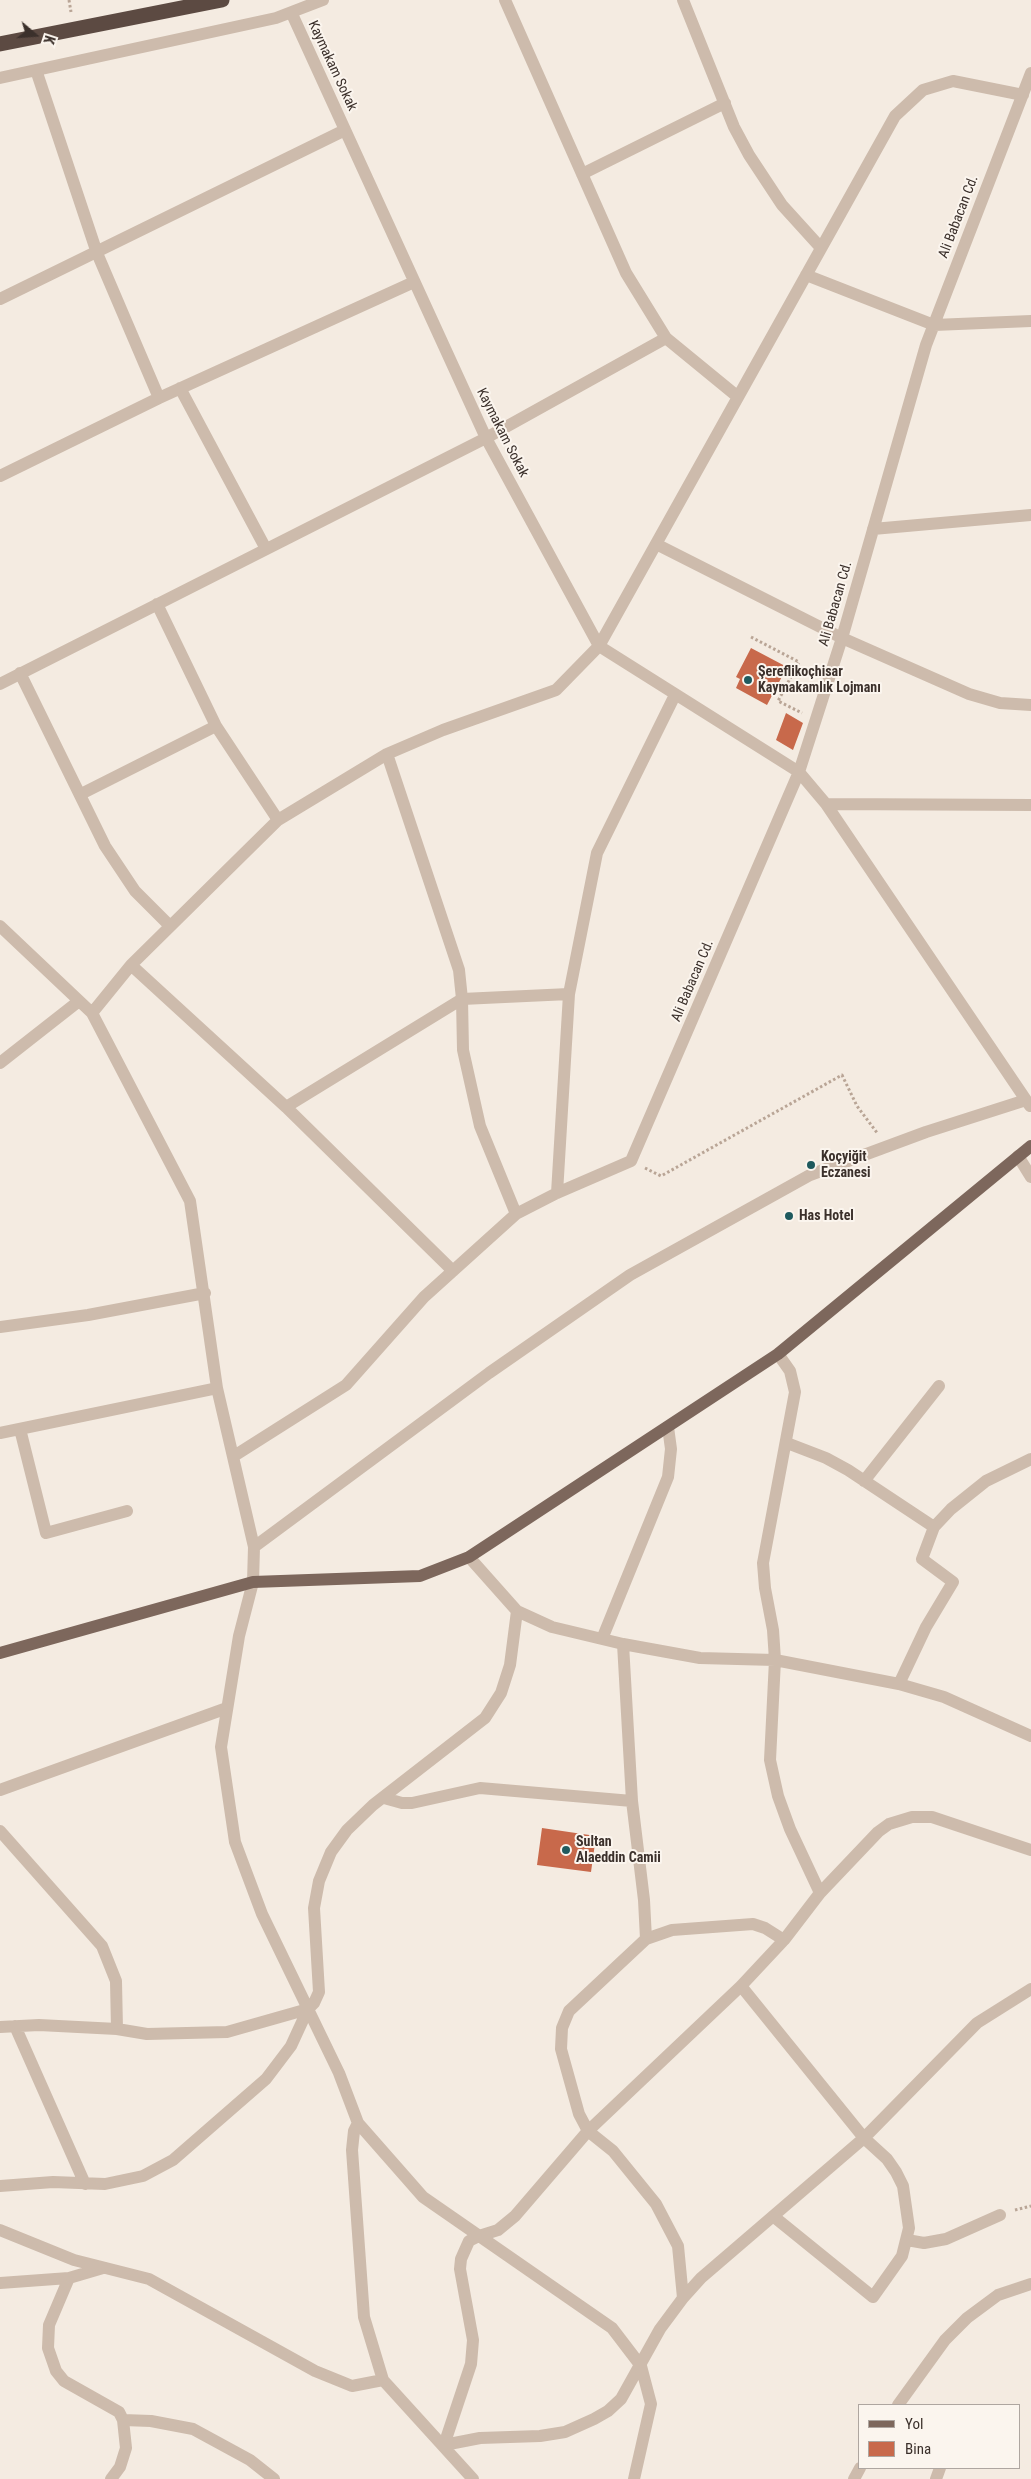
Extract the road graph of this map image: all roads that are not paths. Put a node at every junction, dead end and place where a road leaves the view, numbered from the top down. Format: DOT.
graph roads {
  1 [pos="222,0"];
  2 [pos="323,0"];
  3 [pos="505,0"];
  4 [pos="683,0"];
  5 [pos="292,14"];
  6 [pos="0,44"];
  7 [pos="36,70"];
  8 [pos="1031,73"];
  9 [pos="0,78"];
  10 [pos="1022,95"];
  11 [pos="726,103"];
  12 [pos="345,130"];
  13 [pos="582,174"];
  14 [pos="821,248"];
  15 [pos="97,253"];
  16 [pos="806,275"];
  17 [pos="414,282"];
  18 [pos="0,299"];
  19 [pos="1031,322"];
  20 [pos="934,325"];
  21 [pos="666,338"];
  22 [pos="180,388"];
  23 [pos="738,397"];
  24 [pos="159,398"];
  25 [pos="486,438"];
  26 [pos="0,476"];
  27 [pos="1031,514"];
  28 [pos="873,529"];
  29 [pos="656,544"];
  30 [pos="266,549"];
  31 [pos="157,604"];
  32 [pos="842,638"];
  33 [pos="599,646"];
  34 [pos="20,674"];
  35 [pos="0,684"];
  36 [pos="675,696"];
  37 [pos="1031,705"];
  38 [pos="216,726"];
  39 [pos="387,754"];
  40 [pos="799,772"];
  41 [pos="81,794"];
  42 [pos="826,804"];
  43 [pos="1031,805"];
  44 [pos="278,820"];
  45 [pos="0,926"];
  46 [pos="170,926"];
  47 [pos="131,965"];
  48 [pos="570,994"];
  49 [pos="462,999"];
  50 [pos="79,1001"];
  51 [pos="92,1013"];
  52 [pos="0,1063"];
  53 [pos="1029,1104"];
  54 [pos="286,1107"];
  55 [pos="1031,1146"];
  56 [pos="1018,1156"];
  57 [pos="1031,1178"];
  58 [pos="557,1193"];
  59 [pos="516,1214"];
  60 [pos="453,1271"];
  61 [pos="205,1293"];
  62 [pos="0,1327"];
  63 [pos="778,1354"];
  64 [pos="939,1386"];
  65 [pos="217,1388"];
  66 [pos="668,1427"];
  67 [pos="20,1429"];
  68 [pos="0,1433"];
  69 [pos="787,1443"];
  70 [pos="234,1456"];
  71 [pos="1031,1459"];
  72 [pos="864,1481"];
  73 [pos="127,1511"];
  74 [pos="934,1527"];
  75 [pos="254,1547"];
  76 [pos="470,1557"];
  77 [pos="253,1582"];
  78 [pos="517,1611"];
  79 [pos="602,1639"];
  80 [pos="624,1644"];
  81 [pos="0,1654"];
  82 [pos="775,1660"];
  83 [pos="899,1684"];
  84 [pos="227,1708"];
  85 [pos="1031,1736"];
  86 [pos="0,1790"];
  87 [pos="384,1798"];
  88 [pos="632,1801"];
  89 [pos="0,1831"];
  90 [pos="1031,1850"];
  91 [pos="820,1893"];
  92 [pos="646,1939"];
  93 [pos="784,1940"];
  94 [pos="741,1986"];
  95 [pos="1030,1991"];
  96 [pos="308,2009"];
  97 [pos="15,2026"];
  98 [pos="0,2027"];
  99 [pos="117,2028"];
  100 [pos="358,2123"];
  101 [pos="588,2131"];
  102 [pos="864,2138"];
  103 [pos="85,2184"];
  104 [pos="0,2186"];
  105 [pos="1000,2214"];
  106 [pos="773,2216"];
  107 [pos="0,2230"];
  108 [pos="479,2236"];
  109 [pos="907,2240"];
  110 [pos="103,2268"];
  111 [pos="69,2278"];
  112 [pos="0,2282"];
  113 [pos="1031,2284"];
  114 [pos="683,2298"];
  115 [pos="641,2366"];
  116 [pos="383,2380"];
  117 [pos="899,2404"];
  118 [pos="123,2420"];
  119 [pos="444,2445"];
  120 [pos="111,2479"];
  121 [pos="274,2479"];
  122 [pos="473,2479"];
  123 [pos="634,2479"];
  1 -- 6 [label="highway"];
  2 -- 5 [label="street"];
  3 -- 13 [label="street"];
  4 -- 11 [label="street"];
  5 -- 7 [label="street"];
  5 -- 12 [label="street, Kaymakam Sokak"];
  7 -- 9 [label="street"];
  7 -- 15 [label="street"];
  8 -- 10 [label="street, Ali Babacan Cd."];
  10 -- 14 [label="street"];
  10 -- 20 [label="street, Ali Babacan Cd."];
  11 -- 13 [label="street"];
  11 -- 14 [label="street"];
  12 -- 15 [label="street"];
  12 -- 17 [label="street, Kaymakam Sokak"];
  13 -- 21 [label="street"];
  14 -- 16 [label="street"];
  15 -- 18 [label="street"];
  15 -- 24 [label="street"];
  16 -- 20 [label="street"];
  16 -- 23 [label="street"];
  17 -- 22 [label="street"];
  17 -- 25 [label="street, Kaymakam Sokak"];
  19 -- 20 [label="street"];
  20 -- 28 [label="street, Ali Babacan Cd."];
  21 -- 23 [label="street"];
  21 -- 25 [label="street"];
  22 -- 24 [label="street"];
  22 -- 30 [label="street"];
  23 -- 29 [label="street"];
  24 -- 26 [label="street"];
  25 -- 30 [label="street"];
  25 -- 33 [label="street, Kaymakam Sokak"];
  27 -- 28 [label="street"];
  28 -- 32 [label="street, Ali Babacan Cd."];
  29 -- 32 [label="street"];
  29 -- 33 [label="street"];
  30 -- 31 [label="street"];
  31 -- 34 [label="street"];
  31 -- 38 [label="street"];
  32 -- 37 [label="street"];
  32 -- 40 [label="street, Ali Babacan Cd."];
  33 -- 36 [label="street, Kaymakam Sokak"];
  33 -- 39 [label="street"];
  34 -- 35 [label="street"];
  34 -- 41 [label="street"];
  36 -- 40 [label="street, Kaymakam Sokak"];
  36 -- 48 [label="street"];
  38 -- 41 [label="street"];
  38 -- 44 [label="street"];
  39 -- 44 [label="street"];
  39 -- 49 [label="street"];
  40 -- 42 [label="street, Kaymakam Sokak"];
  40 -- 58 [label="street, Ali Babacan Cd."];
  41 -- 46 [label="street"];
  42 -- 43 [label="street"];
  42 -- 53 [label="street, Kaymakam Sokak"];
  44 -- 46 [label="street"];
  45 -- 50 [label="street"];
  46 -- 47 [label="street"];
  47 -- 51 [label="street"];
  47 -- 54 [label="street"];
  48 -- 49 [label="street"];
  48 -- 58 [label="street"];
  49 -- 54 [label="street"];
  49 -- 59 [label="street"];
  50 -- 51 [label="street"];
  50 -- 52 [label="street"];
  51 -- 61 [label="street"];
  53 -- 75 [label="street"];
  54 -- 60 [label="street"];
  55 -- 56 [label="main road"];
  56 -- 57 [label="street"];
  56 -- 63 [label="main road"];
  58 -- 59 [label="street"];
  59 -- 60 [label="street"];
  60 -- 70 [label="street"];
  61 -- 62 [label="street"];
  61 -- 65 [label="street"];
  63 -- 66 [label="main road"];
  63 -- 69 [label="street"];
  64 -- 72 [label="street"];
  65 -- 67 [label="street"];
  65 -- 70 [label="street"];
  66 -- 76 [label="main road"];
  66 -- 79 [label="street"];
  67 -- 68 [label="street"];
  67 -- 73 [label="street"];
  69 -- 72 [label="street"];
  69 -- 82 [label="street"];
  70 -- 75 [label="street"];
  71 -- 74 [label="street"];
  72 -- 74 [label="street"];
  74 -- 83 [label="street"];
  75 -- 77 [label="street"];
  76 -- 77 [label="main road"];
  76 -- 78 [label="street"];
  77 -- 81 [label="main road"];
  77 -- 84 [label="street"];
  78 -- 79 [label="street"];
  78 -- 87 [label="street"];
  79 -- 80 [label="street"];
  80 -- 82 [label="street"];
  80 -- 88 [label="street"];
  82 -- 83 [label="street"];
  82 -- 91 [label="street"];
  83 -- 85 [label="street"];
  84 -- 86 [label="street"];
  84 -- 96 [label="street"];
  87 -- 88 [label="street"];
  87 -- 96 [label="street"];
  88 -- 92 [label="street"];
  89 -- 99 [label="street"];
  90 -- 91 [label="street"];
  91 -- 93 [label="street"];
  92 -- 93 [label="street"];
  92 -- 101 [label="street"];
  93 -- 94 [label="street"];
  94 -- 101 [label="street"];
  94 -- 102 [label="street"];
  95 -- 102 [label="street"];
  96 -- 99 [label="street"];
  96 -- 100 [label="street"];
  96 -- 103 [label="street"];
  97 -- 98 [label="street"];
  97 -- 99 [label="street"];
  97 -- 103 [label="street"];
  100 -- 108 [label="street"];
  100 -- 116 [label="street"];
  101 -- 108 [label="street"];
  101 -- 114 [label="street"];
  102 -- 106 [label="street"];
  102 -- 109 [label="street"];
  103 -- 104 [label="street"];
  105 -- 109 [label="street"];
  106 -- 109 [label="street"];
  106 -- 114 [label="street"];
  107 -- 110 [label="street"];
  108 -- 115 [label="street"];
  108 -- 119 [label="street"];
  110 -- 111 [label="street"];
  110 -- 116 [label="street"];
  111 -- 112 [label="street"];
  111 -- 118 [label="street"];
  113 -- 117 [label="street"];
  114 -- 115 [label="street"];
  115 -- 119 [label="street"];
  115 -- 123 [label="street"];
  116 -- 119 [label="street"];
  118 -- 120 [label="street"];
  118 -- 121 [label="street"];
  119 -- 122 [label="street"];
}
